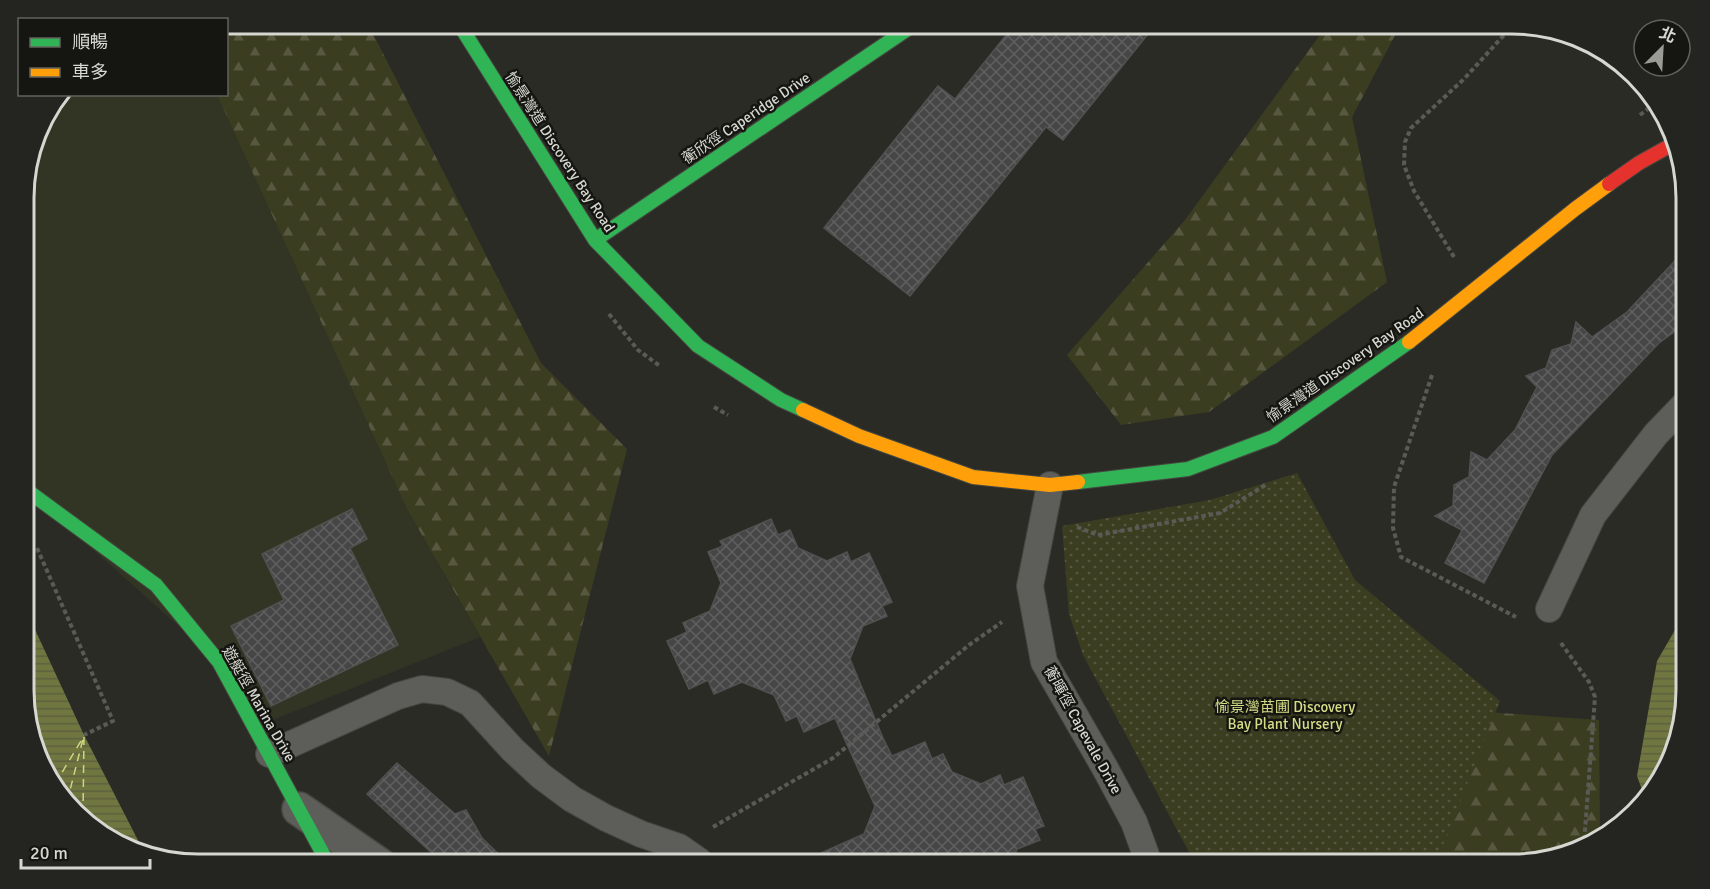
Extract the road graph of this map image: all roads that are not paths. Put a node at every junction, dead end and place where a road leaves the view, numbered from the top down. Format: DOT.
graph roads {
  1 [pos="465,34"];
  2 [pos="900,34"];
  3 [pos="1667,147"];
  4 [pos="595,240"];
  5 [pos="1676,413"];
  6 [pos="1050,485"];
  7 [pos="34,496"];
  8 [pos="1543,613"];
  9 [pos="269,754"];
  10 [pos="299,809"];
  11 [pos="323,854"];
  12 [pos="364,854"];
  13 [pos="689,854"];
  14 [pos="1146,854"];
  1 -- 4 [label="street, 愉景灣道 Discovery Bay Road"];
  2 -- 4 [label="street, 蘅欣徑 Caperidge Drive"];
  3 -- 6 [label="street, 愉景灣道 Discovery Bay Road"];
  4 -- 6 [label="street, 愉景灣道 Discovery Bay Road"];
  5 -- 8 [label="lane"];
  6 -- 14 [label="lane, 蘅暉徑 Capevale Drive"];
  7 -- 9 [label="street, 遊艇徑 Marina Drive"];
  9 -- 10 [label="street, 遊艇徑 Marina Drive"];
  9 -- 13 [label="lane"];
  10 -- 11 [label="street, 遊艇徑 Marina Drive"];
  10 -- 12 [label="street"];
}
